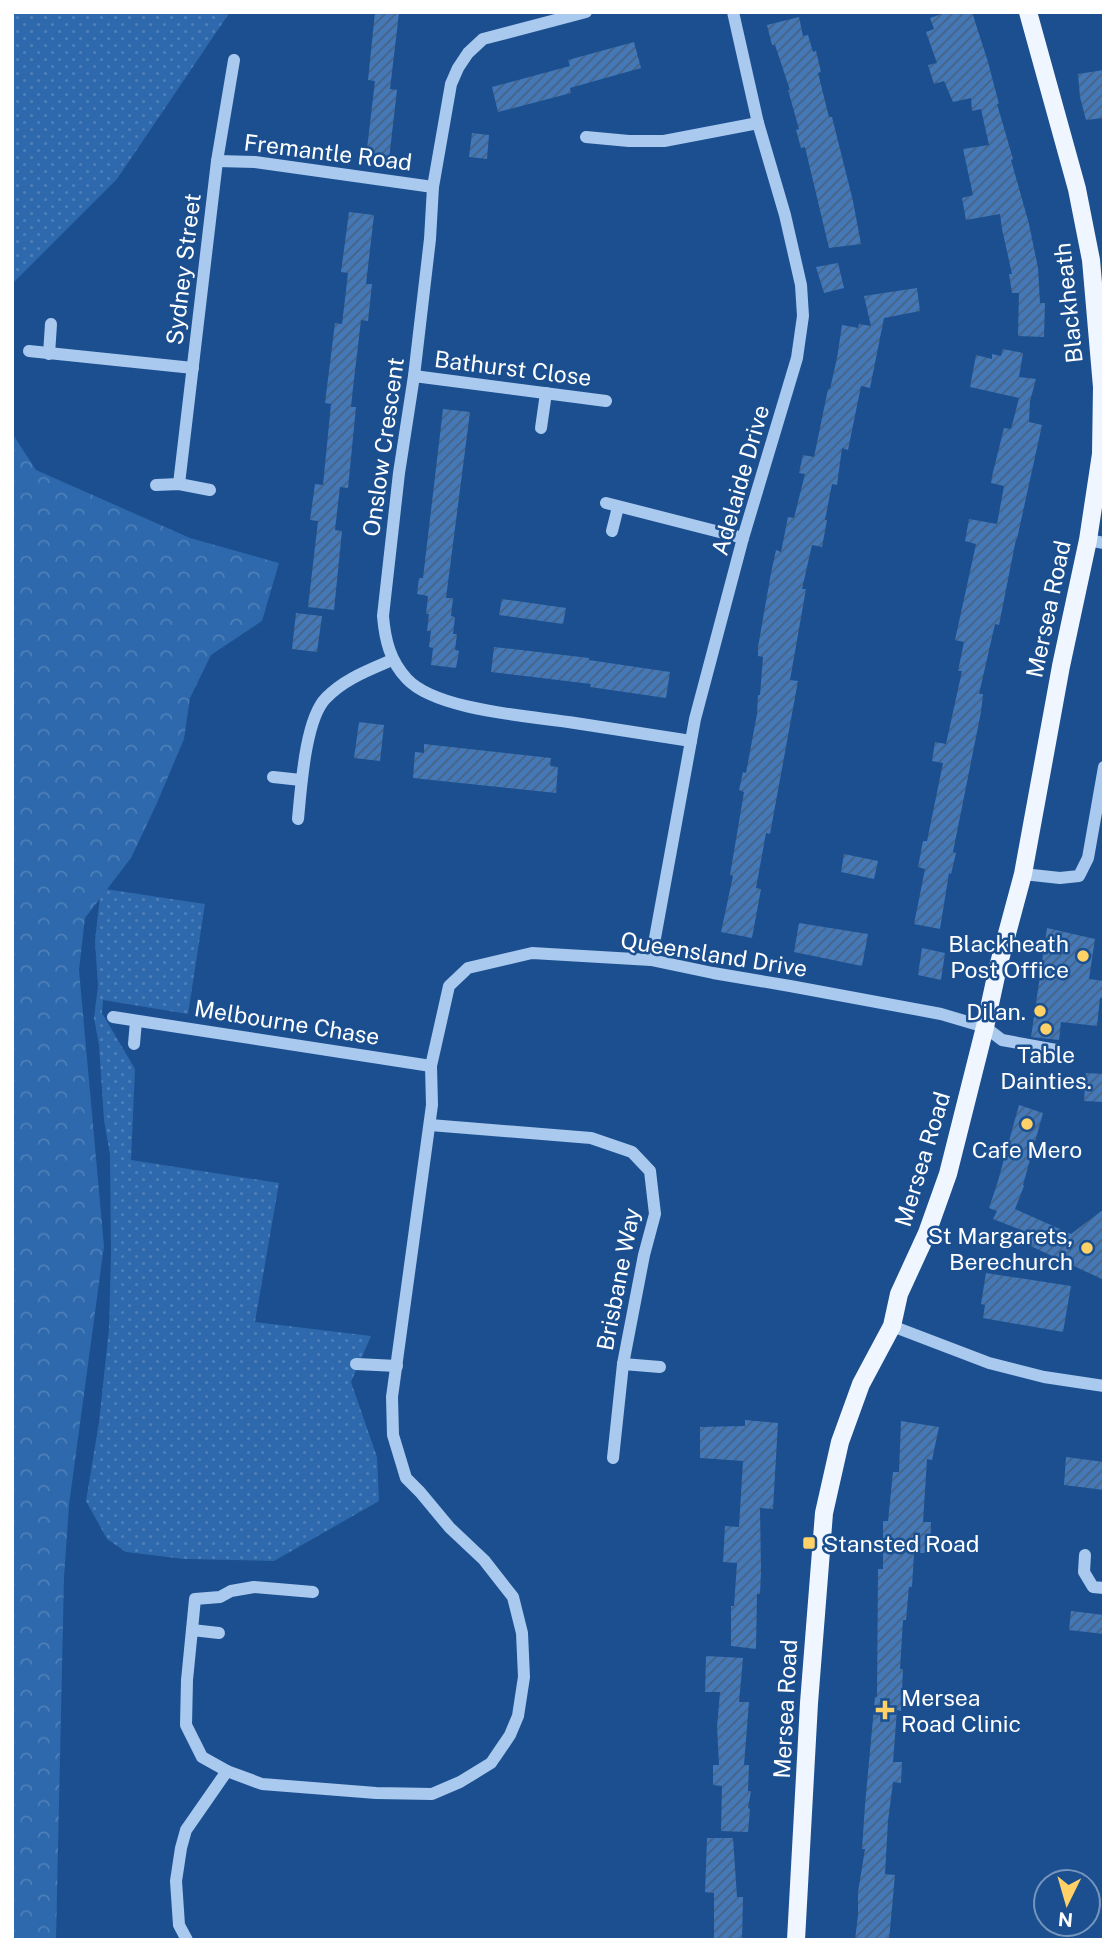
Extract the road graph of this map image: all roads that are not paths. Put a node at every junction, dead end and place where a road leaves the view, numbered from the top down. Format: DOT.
graph roads {
  1 [pos="586,12"];
  2 [pos="733,12"];
  3 [pos="1028,12"];
  4 [pos="233,60"];
  5 [pos="758,123"];
  6 [pos="586,137"];
  7 [pos="217,161"];
  8 [pos="433,187"];
  9 [pos="51,324"];
  10 [pos="29,351"];
  11 [pos="49,354"];
  12 [pos="193,368"];
  13 [pos="414,376"];
  14 [pos="1103,386"];
  15 [pos="546,393"];
  16 [pos="606,401"];
  17 [pos="541,428"];
  18 [pos="178,484"];
  19 [pos="156,485"];
  20 [pos="210,490"];
  21 [pos="612,531"];
  22 [pos="743,538"];
  23 [pos="1096,542"];
  24 [pos="392,660"];
  25 [pos="691,741"];
  26 [pos="1104,767"];
  27 [pos="273,777"];
  28 [pos="301,780"];
  29 [pos="298,819"];
  30 [pos="1023,874"];
  31 [pos="651,960"];
  32 [pos="113,1017"];
  33 [pos="136,1021"];
  34 [pos="985,1027"];
  35 [pos="134,1044"];
  36 [pos="1056,1050"];
  37 [pos="431,1066"];
  38 [pos="430,1125"];
  39 [pos="892,1326"];
  40 [pos="623,1363"];
  41 [pos="356,1364"];
  42 [pos="397,1366"];
  43 [pos="660,1367"];
  44 [pos="1104,1386"];
  45 [pos="613,1458"];
  46 [pos="1085,1555"];
  47 [pos="1104,1588"];
  48 [pos="313,1592"];
  49 [pos="192,1630"];
  50 [pos="219,1633"];
  51 [pos="227,1771"];
  52 [pos="187,1940"];
  53 [pos="796,1940"];
  1 -- 8 [label="street, Onslow Crescent"];
  2 -- 5 [label="street, Adelaide Drive"];
  3 -- 14 [label="main road, Blackheath"];
  4 -- 7 [label="street, Sydney Street"];
  5 -- 6 [label="street"];
  5 -- 22 [label="street, Adelaide Drive"];
  7 -- 8 [label="street, Fremantle Road"];
  7 -- 12 [label="street, Sydney Street"];
  8 -- 13 [label="street, Onslow Crescent"];
  9 -- 11 [label="street"];
  10 -- 11 [label="street"];
  11 -- 12 [label="street"];
  12 -- 18 [label="street, Sydney Street"];
  13 -- 15 [label="street, Bathurst Close"];
  13 -- 24 [label="street, Onslow Crescent"];
  14 -- 23 [label="main road, Mersea Road"];
  15 -- 16 [label="street, Bathurst Close"];
  15 -- 17 [label="street"];
  18 -- 19 [label="street"];
  18 -- 20 [label="street"];
  21 -- 22 [label="street"];
  22 -- 25 [label="street, Adelaide Drive"];
  23 -- 30 [label="main road, Mersea Road"];
  24 -- 25 [label="street, Onslow Crescent"];
  24 -- 28 [label="street"];
  25 -- 31 [label="street, Adelaide Drive"];
  26 -- 30 [label="street"];
  27 -- 28 [label="street"];
  28 -- 29 [label="street"];
  30 -- 34 [label="main road, Mersea Road"];
  31 -- 34 [label="street, Queensland Drive"];
  31 -- 37 [label="street, Queensland Drive"];
  32 -- 33 [label="street, Melbourne Chase"];
  33 -- 35 [label="street"];
  33 -- 37 [label="street, Melbourne Chase"];
  34 -- 36 [label="street, Queensland Drive"];
  34 -- 39 [label="main road, Mersea Road"];
  37 -- 38 [label="street, Queensland Drive"];
  38 -- 40 [label="street, Brisbane Way"];
  38 -- 42 [label="street, Queensland Drive"];
  39 -- 44 [label="street"];
  39 -- 53 [label="main road, Mersea Road"];
  40 -- 43 [label="street"];
  40 -- 45 [label="street, Brisbane Way"];
  41 -- 42 [label="street"];
  42 -- 51 [label="street, Queensland Drive"];
  46 -- 47 [label="street"];
  48 -- 49 [label="street, Queensland Drive"];
  49 -- 50 [label="street"];
  49 -- 51 [label="street, Queensland Drive"];
  51 -- 52 [label="street"];
}
